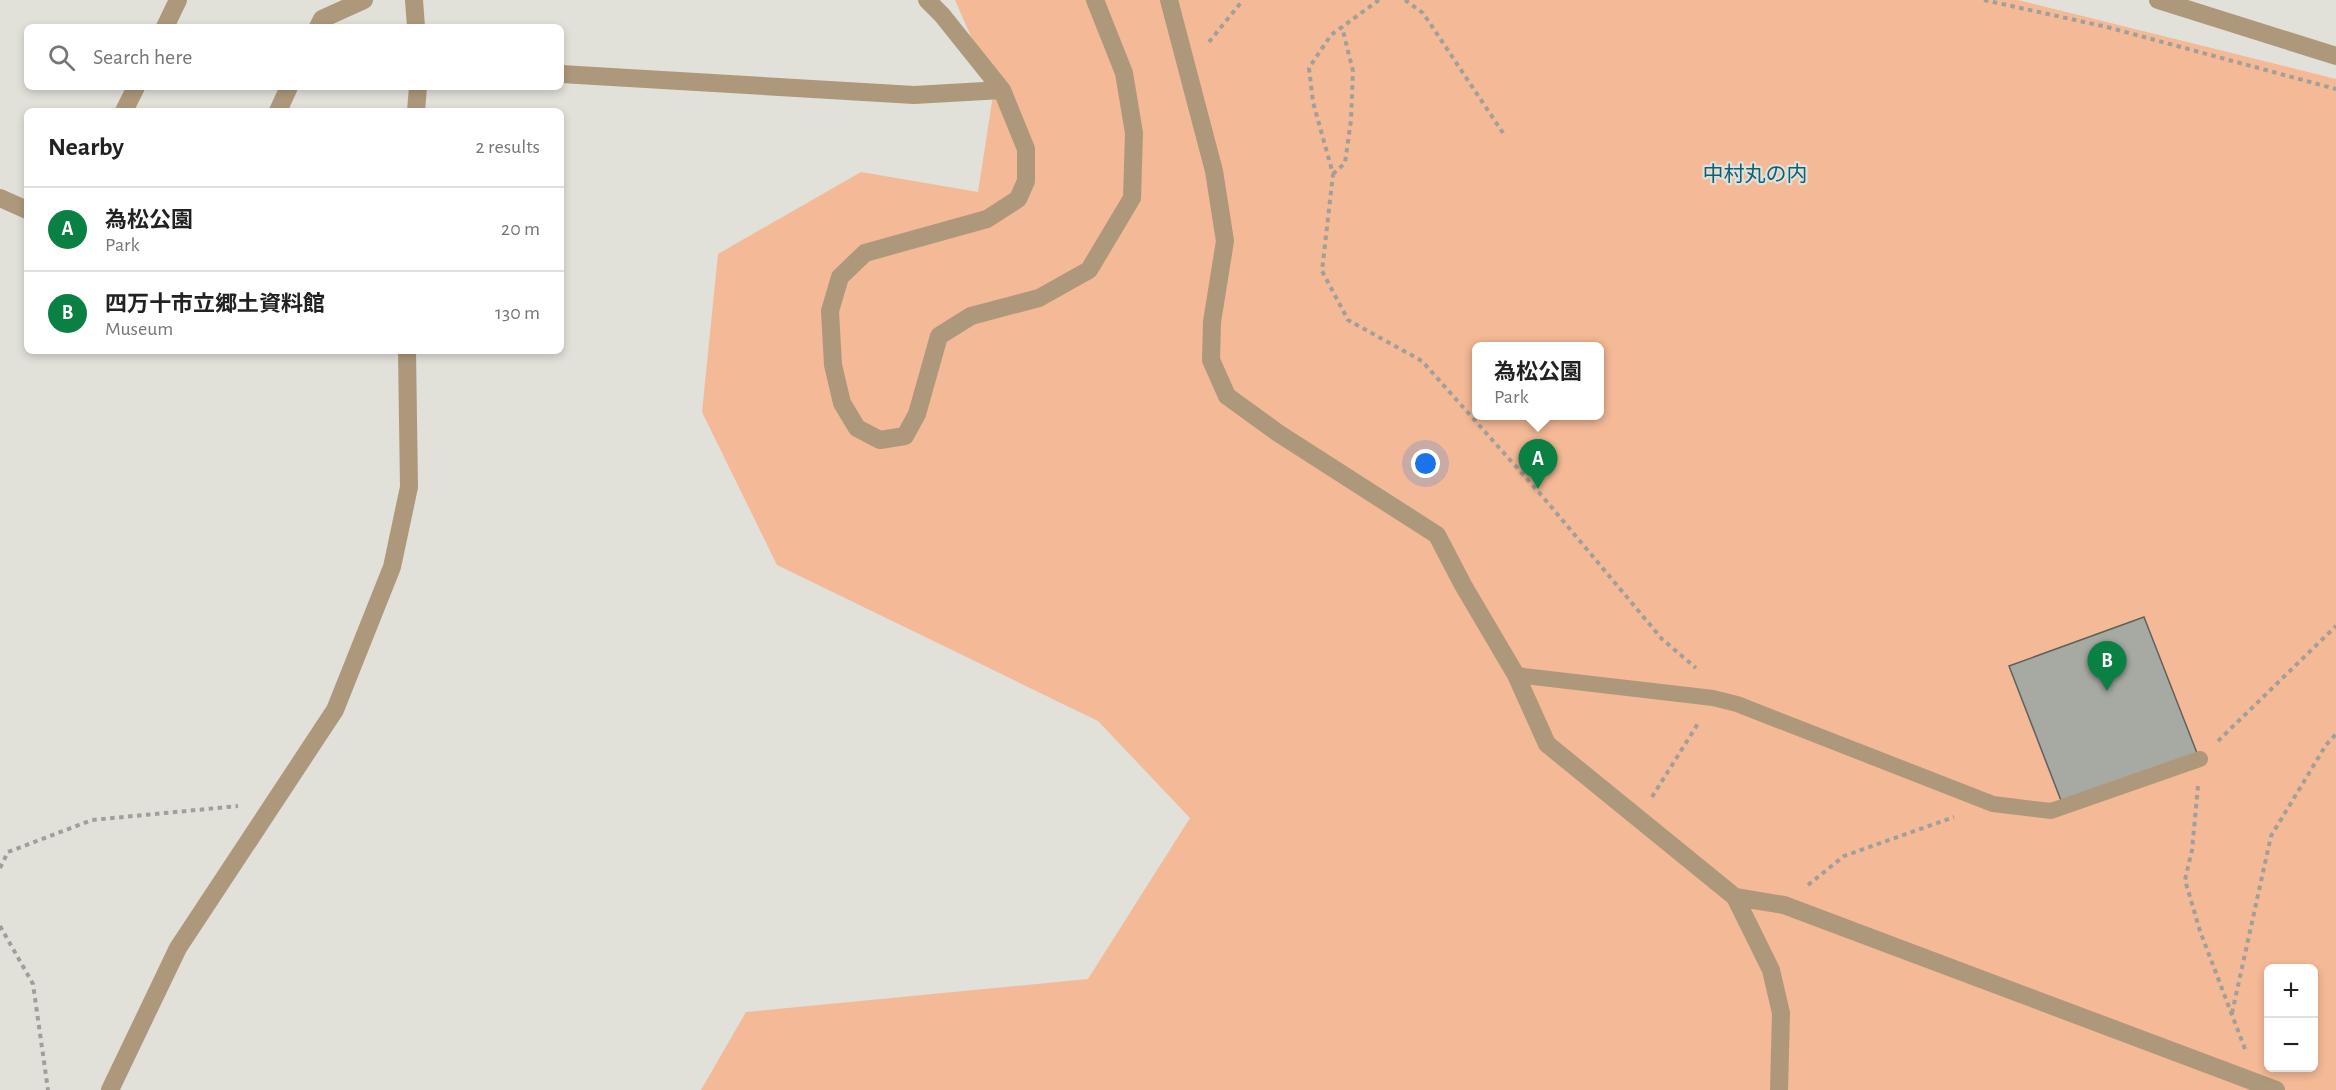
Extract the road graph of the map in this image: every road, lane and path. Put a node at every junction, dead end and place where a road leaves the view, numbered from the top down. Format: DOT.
graph roads {
  1 [pos="178,0"];
  2 [pos="364,0"];
  3 [pos="414,0"];
  4 [pos="927,0"];
  5 [pos="1095,0"];
  6 [pos="1169,0"];
  7 [pos="1243,0"];
  8 [pos="1379,0"];
  9 [pos="1404,0"];
  10 [pos="1984,0"];
  11 [pos="2158,0"];
  12 [pos="166,24"];
  13 [pos="320,24"];
  14 [pos="416,24"];
  15 [pos="1342,27"];
  16 [pos="2336,56"];
  17 [pos="1187,68"];
  18 [pos="564,74"];
  19 [pos="2336,89"];
  20 [pos="134,90"];
  21 [pos="288,90"];
  22 [pos="418,90"];
  23 [pos="1002,90"];
  24 [pos="126,108"];
  25 [pos="279,108"];
  26 [pos="417,108"];
  27 [pos="1503,133"];
  28 [pos="1333,174"];
  29 [pos="0,198"];
  30 [pos="24,209"];
  31 [pos="406,354"];
  32 [pos="1472,418"];
  33 [pos="1474,420"];
  34 [pos="2336,626"];
  35 [pos="1516,675"];
  36 [pos="1713,698"];
  37 [pos="1737,704"];
  38 [pos="2336,734"];
  39 [pos="2200,759"];
  40 [pos="274,802"];
  41 [pos="1993,804"];
  42 [pos="1639,819"];
  43 [pos="0,868"];
  44 [pos="1735,897"];
  45 [pos="1784,905"];
  46 [pos="0,926"];
  47 [pos="2232,1014"];
  48 [pos="2256,1081"];
  49 [pos="48,1090"];
  50 [pos="110,1090"];
  51 [pos="1779,1090"];
  52 [pos="2276,1090"];
  1 -- 12 [label="street"];
  2 -- 13 [label="street"];
  3 -- 14 [label="street"];
  4 -- 23 [label="street"];
  5 -- 23 [label="street"];
  6 -- 17 [label="street"];
  7 -- 17 [label="path"];
  8 -- 15 [label="path"];
  9 -- 27 [label="path"];
  10 -- 19 [label="path"];
  11 -- 16 [label="street"];
  15 -- 28 [label="path"];
  15 -- 28 [label="path"];
  17 -- 35 [label="street"];
  18 -- 23 [label="street"];
  20 -- 24 [label="street"];
  21 -- 25 [label="street"];
  22 -- 26 [label="street"];
  28 -- 32 [label="path"];
  29 -- 30 [label="street"];
  31 -- 40 [label="street"];
  33 -- 37 [label="path"];
  34 -- 39 [label="path"];
  35 -- 36 [label="lane"];
  35 -- 42 [label="street"];
  36 -- 37 [label="lane"];
  36 -- 42 [label="path"];
  37 -- 41 [label="lane"];
  38 -- 47 [label="path"];
  39 -- 41 [label="lane"];
  39 -- 47 [label="path"];
  40 -- 43 [label="path"];
  40 -- 50 [label="street"];
  41 -- 45 [label="path"];
  42 -- 44 [label="street"];
  44 -- 45 [label="street"];
  44 -- 51 [label="street"];
  45 -- 48 [label="street"];
  46 -- 49 [label="path"];
  47 -- 48 [label="path"];
  48 -- 52 [label="street"];
}
